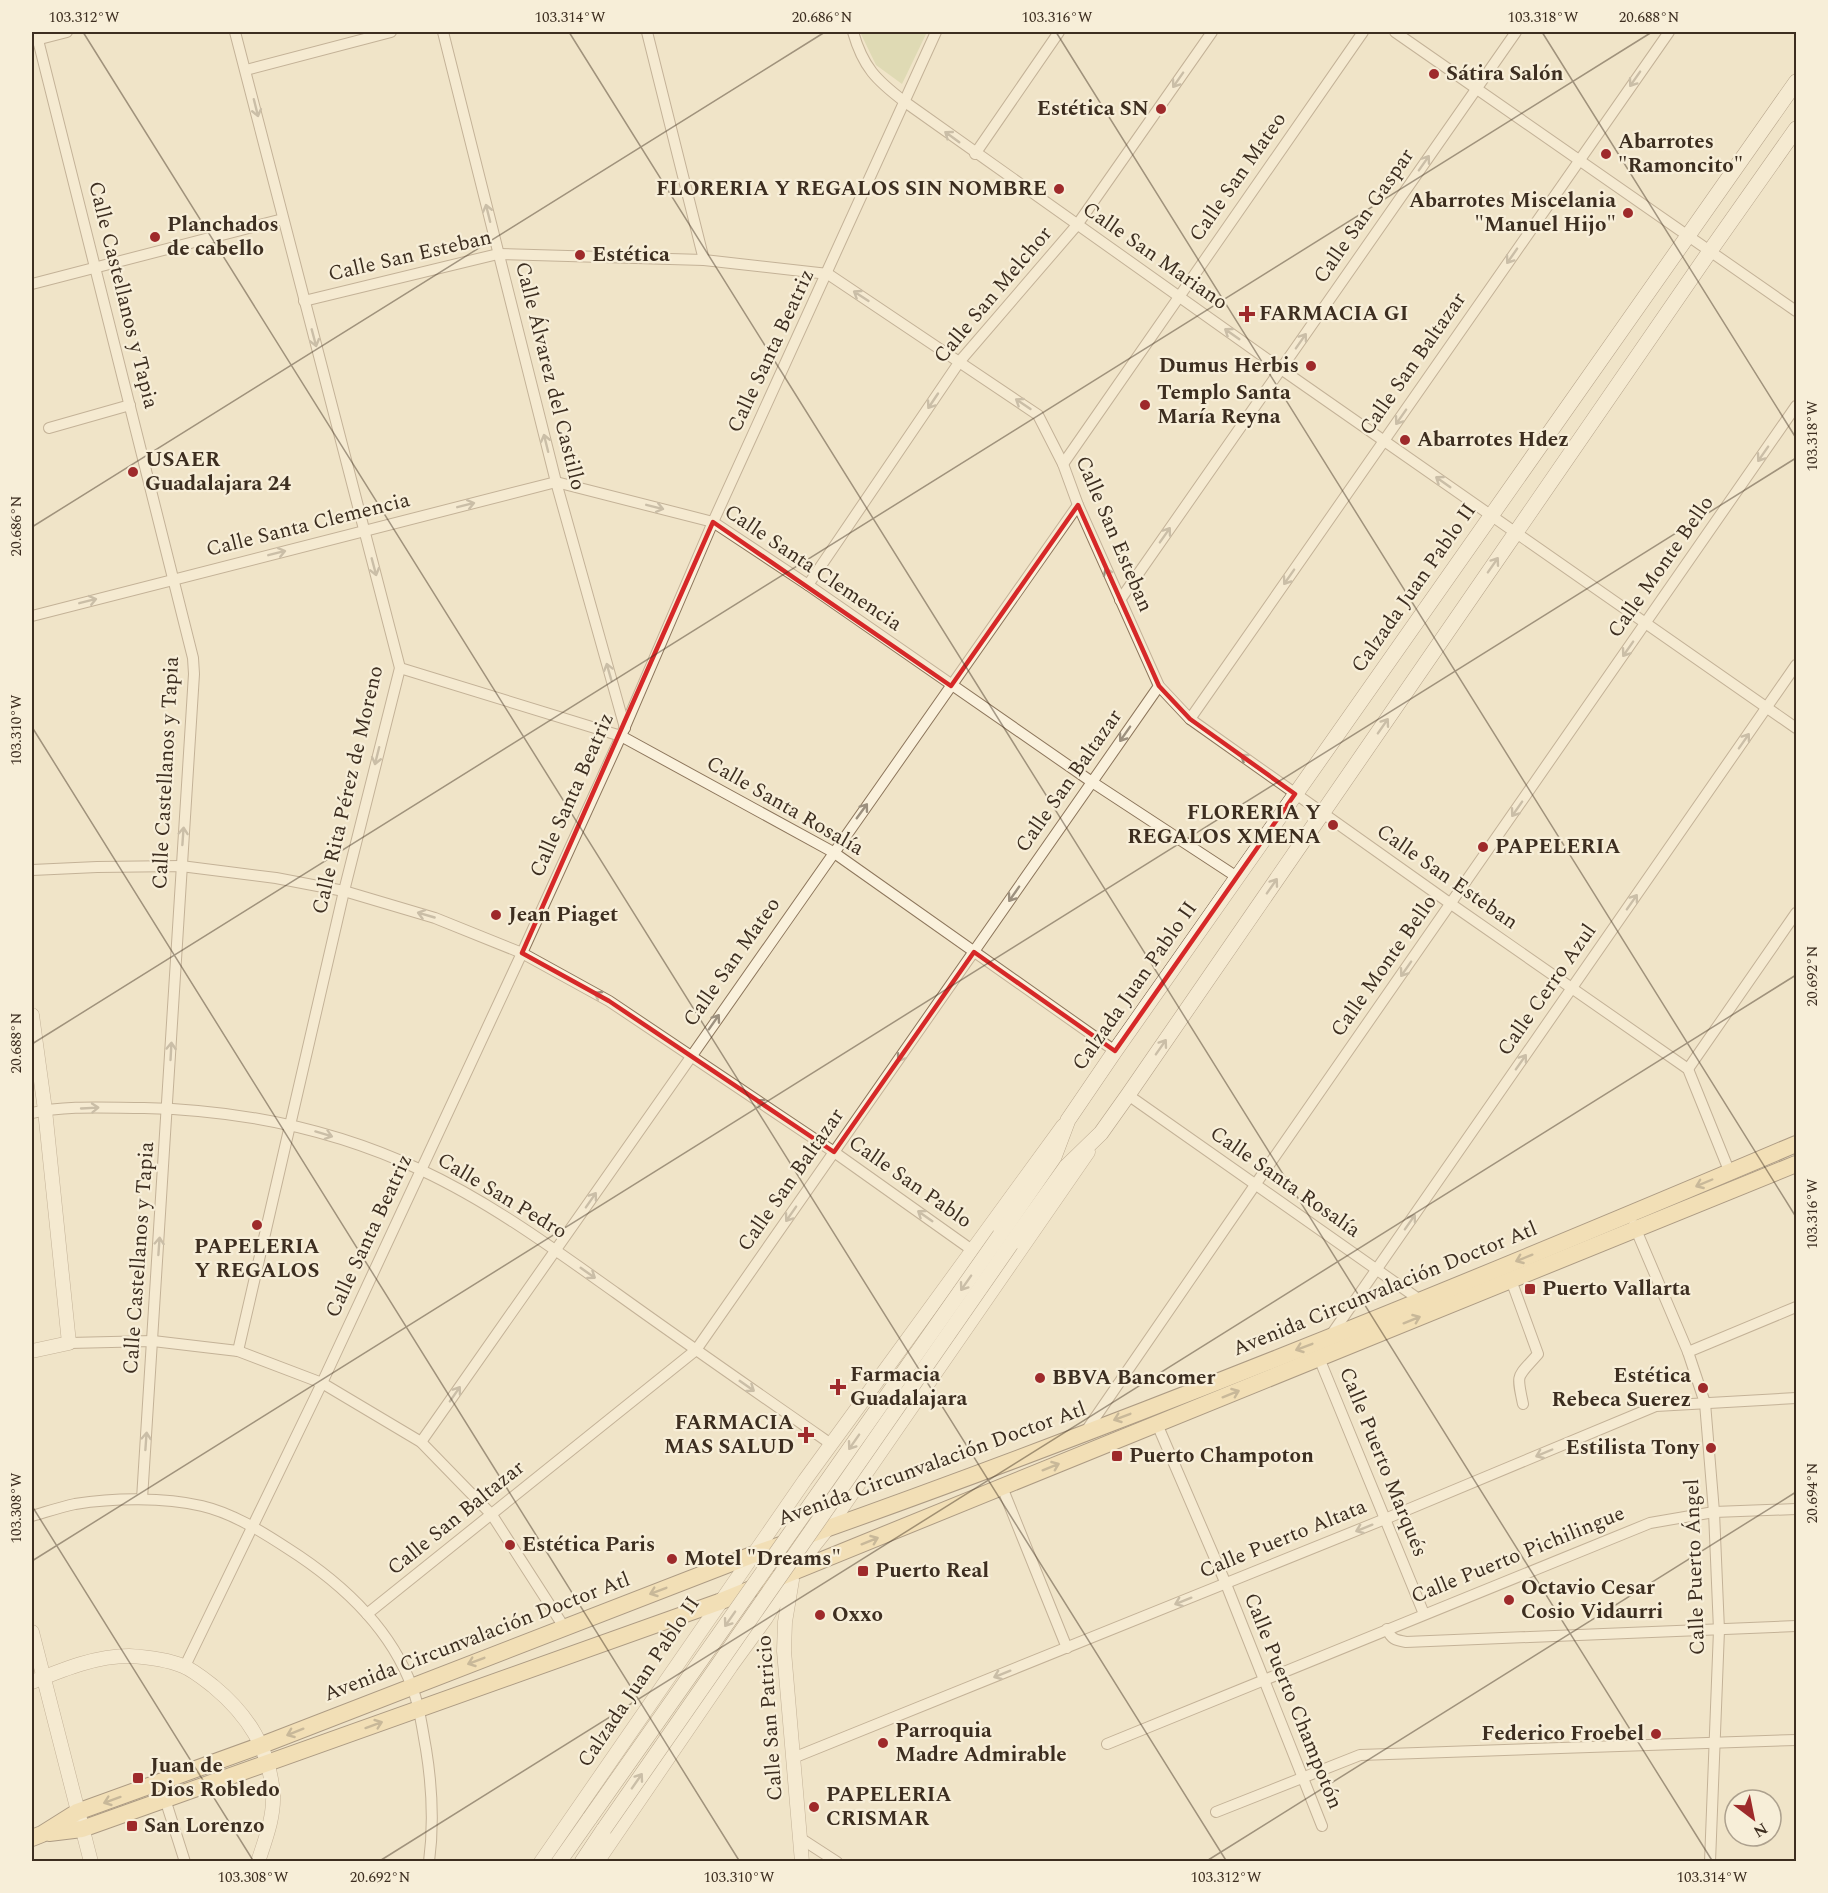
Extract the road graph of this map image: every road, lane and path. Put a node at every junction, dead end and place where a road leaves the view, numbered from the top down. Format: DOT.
graph roads {
  1 [pos="68,32"];
  2 [pos="236,32"];
  3 [pos="391,32"];
  4 [pos="443,32"];
  5 [pos="647,32"];
  6 [pos="854,32"];
  7 [pos="936,32"];
  8 [pos="1059,32"];
  9 [pos="1212,32"];
  10 [pos="1363,32"];
  11 [pos="1395,32"];
  12 [pos="1516,32"];
  13 [pos="1669,32"];
  14 [pos="35,37"];
  15 [pos="246,69"];
  16 [pos="1797,82"];
  17 [pos="1476,88"];
  18 [pos="905,102"];
  19 [pos="1797,129"];
  20 [pos="975,154"];
  21 [pos="1579,160"];
  22 [pos="283,219"];
  23 [pos="1077,225"];
  24 [pos="1688,236"];
  25 [pos="1710,251"];
  26 [pos="498,254"];
  27 [pos="704,260"];
  28 [pos="96,268"];
  29 [pos="828,274"];
  30 [pos="32,284"];
  31 [pos="1179,297"];
  32 [pos="304,301"];
  33 [pos="1797,311"];
  34 [pos="960,361"];
  35 [pos="1281,369"];
  36 [pos="130,405"];
  37 [pos="1797,406"];
  38 [pos="49,428"];
  39 [pos="1384,441"];
  40 [pos="1063,464"];
  41 [pos="556,482"];
  42 [pos="1078,506"];
  43 [pos="1491,516"];
  44 [pos="713,522"];
  45 [pos="364,531"];
  46 [pos="1516,533"];
  47 [pos="175,580"];
  48 [pos="808,585"];
  49 [pos="1120,600"];
  50 [pos="32,616"];
  51 [pos="1646,624"];
  52 [pos="1797,665"];
  53 [pos="400,668"];
  54 [pos="951,686"];
  55 [pos="1159,686"];
  56 [pos="1767,708"];
  57 [pos="1190,719"];
  58 [pos="1797,729"];
  59 [pos="623,732"];
  60 [pos="1092,782"];
  61 [pos="1295,794"];
  62 [pos="1323,813"];
  63 [pos="833,852"];
  64 [pos="182,866"];
  65 [pos="32,870"];
  66 [pos="1237,877"];
  67 [pos="344,891"];
  68 [pos="1451,904"];
  69 [pos="1797,912"];
  70 [pos="974,952"];
  71 [pos="522,953"];
  72 [pos="1572,988"];
  73 [pos="32,1015"];
  74 [pos="1115,1051"];
  75 [pos="691,1055"];
  76 [pos="1688,1069"];
  77 [pos="1128,1095"];
  78 [pos="168,1109"];
  79 [pos="38,1112"];
  80 [pos="1068,1120"];
  81 [pos="290,1124"];
  82 [pos="1101,1132"];
  83 [pos="1797,1144"];
  84 [pos="834,1152"];
  85 [pos="1797,1164"];
  86 [pos="421,1170"];
  87 [pos="1730,1173"];
  88 [pos="1255,1185"];
  89 [pos="1632,1222"];
  90 [pos="1006,1239"];
  91 [pos="556,1250"];
  92 [pos="972,1250"];
  93 [pos="1376,1270"];
  94 [pos="1511,1280"];
  95 [pos="1420,1300"];
  96 [pos="1797,1307"];
  97 [pos="1330,1337"];
  98 [pos="153,1341"];
  99 [pos="69,1342"];
  100 [pos="696,1350"];
  101 [pos="32,1351"];
  102 [pos="238,1351"];
  103 [pos="1688,1352"];
  104 [pos="1319,1358"];
  105 [pos="322,1383"];
  106 [pos="1797,1398"];
  107 [pos="1706,1403"];
  108 [pos="1523,1404"];
  109 [pos="1157,1424"];
  110 [pos="1086,1431"];
  111 [pos="421,1442"];
  112 [pos="831,1444"];
  113 [pos="805,1480"];
  114 [pos="1002,1487"];
  115 [pos="142,1499"];
  116 [pos="847,1500"];
  117 [pos="1797,1509"];
  118 [pos="1714,1512"];
  119 [pos="492,1515"];
  120 [pos="32,1516"];
  121 [pos="1385,1519"];
  122 [pos="253,1526"];
  123 [pos="828,1528"];
  124 [pos="752,1555"];
  125 [pos="793,1572"];
  126 [pos="1226,1584"];
  127 [pos="719,1602"];
  128 [pos="368,1614"];
  129 [pos="1424,1614"];
  130 [pos="1797,1626"];
  131 [pos="564,1627"];
  132 [pos="1387,1629"];
  133 [pos="1719,1630"];
  134 [pos="32,1632"];
  135 [pos="694,1640"];
  136 [pos="1067,1647"];
  137 [pos="185,1666"];
  138 [pos="730,1666"];
  139 [pos="37,1680"];
  140 [pos="1264,1681"];
  141 [pos="412,1685"];
  142 [pos="419,1709"];
  143 [pos="1797,1740"];
  144 [pos="1107,1744"];
  145 [pos="1716,1744"];
  146 [pos="262,1745"];
  147 [pos="793,1758"];
  148 [pos="268,1762"];
  149 [pos="1303,1778"];
  150 [pos="165,1799"];
  151 [pos="77,1812"];
  152 [pos="1216,1812"];
  153 [pos="1322,1826"];
  154 [pos="82,1829"];
  155 [pos="37,1836"];
  156 [pos="800,1838"];
  157 [pos="91,1862"];
  158 [pos="185,1862"];
  159 [pos="258,1862"];
  160 [pos="429,1862"];
  161 [pos="541,1862"];
  162 [pos="558,1862"];
  163 [pos="582,1862"];
  164 [pos="597,1862"];
  165 [pos="802,1862"];
  166 [pos="837,1862"];
  167 [pos="1710,1862"];
  1 -- 14 [label="street"];
  2 -- 15 [label="street, Calle Rita Pérez de Moreno"];
  3 -- 15 [label="street"];
  26 -- 4 [label="street, Calle Álvarez del Castillo, one-way"];
  5 -- 27 [label="street"];
  6 -- 18 [label="street, Calle San Mariano"];
  7 -- 18 [label="street, Calle Santa Beatriz"];
  8 -- 20 [label="street"];
  9 -- 23 [label="street, Calle San Melchor, one-way"];
  10 -- 31 [label="street, Calle San Mateo"];
  11 -- 17 [label="street"];
  12 -- 17 [label="street, Calle San Gaspar"];
  13 -- 21 [label="street, Calle San Baltazar, one-way"];
  14 -- 28 [label="street, Calle Castellanos y Tapia"];
  15 -- 22 [label="street, Calle Rita Pérez de Moreno, one-way"];
  16 -- 24 [label="main road, Calzada Juan Pablo II"];
  17 -- 21 [label="street"];
  35 -- 17 [label="street, Calle San Gaspar, one-way"];
  20 -- 18 [label="street, Calle San Mariano, one-way"];
  18 -- 29 [label="street, Calle Santa Beatriz"];
  19 -- 25 [label="main road, Calzada Juan Pablo II"];
  20 -- 23 [label="street, Calle San Mariano"];
  21 -- 24 [label="street"];
  21 -- 39 [label="street, Calle San Baltazar, one-way"];
  22 -- 28 [label="street"];
  22 -- 32 [label="street, Calle Rita Pérez de Moreno"];
  23 -- 31 [label="street, Calle San Mariano"];
  23 -- 34 [label="street, Calle San Melchor"];
  24 -- 25 [label="street"];
  24 -- 43 [label="main road, Calzada Juan Pablo II"];
  25 -- 33 [label="street"];
  25 -- 46 [label="main road, Calzada Juan Pablo II"];
  26 -- 27 [label="street, Calle San Esteban"];
  26 -- 32 [label="street, Calle San Esteban"];
  41 -- 26 [label="street, Calle Álvarez del Castillo, one-way"];
  27 -- 29 [label="street, Calle San Esteban"];
  28 -- 30 [label="street"];
  28 -- 36 [label="street, Calle Castellanos y Tapia"];
  34 -- 29 [label="street, Calle San Esteban, one-way"];
  29 -- 44 [label="street, Calle Santa Beatriz"];
  35 -- 31 [label="street, Calle San Mariano, one-way"];
  31 -- 40 [label="street, Calle San Mateo"];
  32 -- 45 [label="street, Calle Rita Pérez de Moreno, one-way"];
  40 -- 34 [label="street, Calle San Esteban, one-way"];
  34 -- 48 [label="street, Calle San Melchor, one-way"];
  35 -- 39 [label="street, Calle San Mariano"];
  49 -- 35 [label="street, Calle San Gaspar, one-way"];
  36 -- 38 [label="street"];
  36 -- 47 [label="street, Calle Castellanos y Tapia"];
  37 -- 51 [label="street, Calle Monte Bello, one-way"];
  43 -- 39 [label="street, Calle San Mariano, one-way"];
  39 -- 57 [label="street, Calle San Baltazar, one-way"];
  40 -- 42 [label="street, Calle San Esteban"];
  41 -- 44 [label="street, Calle Santa Clemencia, one-way"];
  45 -- 41 [label="street, Calle Santa Clemencia, one-way"];
  59 -- 41 [label="street, Calle Álvarez del Castillo, one-way"];
  49 -- 42 [label="street, Calle San Esteban, one-way"];
  42 -- 54 [label="street, Calle San Mateo"];
  43 -- 46 [label="street, Calle San Mariano"];
  43 -- 61 [label="main road, Calzada Juan Pablo II"];
  44 -- 48 [label="street, Calle Santa Clemencia"];
  44 -- 59 [label="street, Calle Santa Beatriz"];
  47 -- 45 [label="street, Calle Santa Clemencia, one-way"];
  45 -- 53 [label="street, Calle Rita Pérez de Moreno, one-way"];
  46 -- 51 [label="street, Calle San Mariano"];
  62 -- 46 [label="main road, Calzada Juan Pablo II, one-way"];
  50 -- 47 [label="street, Calle Santa Clemencia, one-way"];
  64 -- 47 [label="street, Calle Castellanos y Tapia, one-way"];
  48 -- 54 [label="street, Calle Santa Clemencia"];
  49 -- 55 [label="street, Calle San Esteban"];
  51 -- 56 [label="street, Calle San Mariano"];
  51 -- 68 [label="street, Calle Monte Bello, one-way"];
  52 -- 56 [label="street, Calle Cerro Azul"];
  53 -- 59 [label="street, Calle Santa Rosalía"];
  53 -- 67 [label="street, Calle Rita Pérez de Moreno, one-way"];
  54 -- 60 [label="street, Calle Santa Clemencia"];
  63 -- 54 [label="street, Calle San Mateo, one-way"];
  55 -- 57 [label="street, Calle San Esteban"];
  55 -- 60 [label="street, Calle San Baltazar, one-way"];
  56 -- 58 [label="street, Calle San Mariano"];
  72 -- 56 [label="street, Calle Cerro Azul, one-way"];
  61 -- 57 [label="street, Calle San Esteban, one-way"];
  59 -- 63 [label="street, Calle Santa Rosalía"];
  59 -- 71 [label="street, Calle Santa Beatriz"];
  60 -- 66 [label="street, Calle Santa Clemencia"];
  60 -- 70 [label="street, Calle San Baltazar, one-way"];
  61 -- 62 [label="street, Calle San Esteban"];
  61 -- 66 [label="main road, Calzada Juan Pablo II"];
  62 -- 68 [label="street, Calle San Esteban"];
  77 -- 62 [label="main road, Calzada Juan Pablo II, one-way"];
  63 -- 70 [label="street, Calle Santa Rosalía"];
  75 -- 63 [label="street, Calle San Mateo, one-way"];
  64 -- 65 [label="street, Calle San Pablo"];
  64 -- 67 [label="street, Calle San Pablo"];
  78 -- 64 [label="street, Calle Castellanos y Tapia, one-way"];
  66 -- 74 [label="main road, Calzada Juan Pablo II"];
  71 -- 67 [label="street, Calle San Pablo, one-way"];
  67 -- 81 [label="street, Calle Rita Pérez de Moreno"];
  68 -- 72 [label="street, Calle San Esteban"];
  68 -- 88 [label="street, Calle Monte Bello, one-way"];
  69 -- 76 [label="street"];
  70 -- 74 [label="street, Calle Santa Rosalía"];
  70 -- 84 [label="street, Calle San Baltazar, one-way"];
  75 -- 71 [label="street, Calle San Pablo, one-way"];
  71 -- 86 [label="street, Calle Santa Beatriz"];
  72 -- 76 [label="street, Calle San Esteban"];
  93 -- 72 [label="street, Calle Cerro Azul, one-way"];
  73 -- 79 [label="street"];
  74 -- 80 [label="main road, Calzada Juan Pablo II"];
  84 -- 75 [label="street, Calle San Pablo, one-way"];
  91 -- 75 [label="street, Calle San Mateo, one-way"];
  76 -- 87 [label="street"];
  77 -- 82 [label="main road, Calzada Juan Pablo II"];
  77 -- 88 [label="street, Calle Santa Rosalía"];
  79 -- 78 [label="street, Calle San Pedro, one-way"];
  78 -- 81 [label="street, Calle San Pedro"];
  98 -- 78 [label="street, Calle Castellanos y Tapia, one-way"];
  79 -- 99 [label="street"];
  80 -- 90 [label="main road, Calzada Juan Pablo II"];
  80 -- 92 [label="street, Calzada Juan Pablo II"];
  81 -- 86 [label="street, Calle San Pedro, one-way"];
  81 -- 102 [label="street, Calle Rita Pérez de Moreno"];
  82 -- 90 [label="main road, Calzada Juan Pablo II"];
  82 -- 116 [label="street, Calzada Juan Pablo II"];
  83 -- 87 [label="main road, Avenida Circunvalación Doctor Atl"];
  92 -- 84 [label="street, Calle San Pablo, one-way"];
  84 -- 100 [label="street, Calle San Baltazar, one-way"];
  85 -- 89 [label="main road, Avenida Circunvalación Doctor Atl"];
  86 -- 91 [label="street, Calle San Pedro"];
  86 -- 105 [label="street, Calle Santa Beatriz"];
  87 -- 89 [label="main road, Avenida Circunvalación Doctor Atl, one-way"];
  88 -- 93 [label="street, Calle Santa Rosalía"];
  88 -- 110 [label="street, Calle Monte Bello"];
  89 -- 94 [label="main road, Avenida Circunvalación Doctor Atl"];
  89 -- 95 [label="main road, Avenida Circunvalación Doctor Atl, one-way"];
  89 -- 103 [label="street, Calle Puerto Ángel"];
  90 -- 162 [label="main road, Calzada Juan Pablo II, one-way, bridge"];
  163 -- 90 [label="main road, Calzada Juan Pablo II, one-way, bridge"];
  91 -- 100 [label="street, Calle San Pedro, one-way"];
  111 -- 91 [label="street, Calle San Mateo, one-way"];
  92 -- 112 [label="street, Calzada Juan Pablo II"];
  93 -- 95 [label="street, Calle Santa Rosalía"];
  93 -- 97 [label="street, Calle Cerro Azul"];
  104 -- 94 [label="main road, Avenida Circunvalación Doctor Atl, one-way"];
  94 -- 108 [label="street"];
  95 -- 97 [label="main road, Avenida Circunvalación Doctor Atl"];
  96 -- 103 [label="street"];
  97 -- 110 [label="main road, Avenida Circunvalación Doctor Atl, one-way"];
  98 -- 99 [label="street"];
  98 -- 102 [label="street"];
  115 -- 98 [label="street, Calle Castellanos y Tapia, one-way"];
  99 -- 101 [label="street"];
  100 -- 112 [label="street, Calle San Pedro, one-way"];
  100 -- 119 [label="street, Calle San Baltazar"];
  102 -- 105 [label="street"];
  103 -- 107 [label="street, Calle Puerto Ángel"];
  109 -- 104 [label="main road, Avenida Circunvalación Doctor Atl, one-way"];
  104 -- 121 [label="street, Calle Puerto Marqués"];
  105 -- 111 [label="street"];
  105 -- 122 [label="street, Calle Santa Beatriz"];
  106 -- 107 [label="street, Calle Puerto Altata"];
  107 -- 118 [label="street, Calle Puerto Ángel"];
  107 -- 121 [label="street, Calle Puerto Altata, one-way"];
  114 -- 109 [label="main road, Avenida Circunvalación Doctor Atl, one-way"];
  109 -- 126 [label="street, Calle Puerto Champotón"];
  110 -- 123 [label="main road, Avenida Circunvalación Doctor Atl"];
  111 -- 119 [label="street"];
  112 -- 113 [label="street, Calzada Juan Pablo II"];
  113 -- 116 [label="street"];
  113 -- 124 [label="street, Calzada Juan Pablo II"];
  125 -- 114 [label="main road, Avenida Circunvalación Doctor Atl, one-way"];
  114 -- 136 [label="street"];
  115 -- 120 [label="street"];
  115 -- 122 [label="street"];
  116 -- 123 [label="street, Calzada Juan Pablo II"];
  117 -- 118 [label="street, Calle Puerto Pichilingue"];
  118 -- 129 [label="street, Calle Puerto Pichilingue"];
  118 -- 133 [label="street, Calle Puerto Ángel"];
  119 -- 128 [label="street, Calle San Baltazar"];
  119 -- 131 [label="street"];
  121 -- 126 [label="street, Calle Puerto Altata, one-way"];
  121 -- 129 [label="street, Calle Puerto Marqués"];
  122 -- 128 [label="street"];
  122 -- 137 [label="street, Calle Santa Beatriz"];
  123 -- 124 [label="main road, Avenida Circunvalación Doctor Atl"];
  123 -- 125 [label="street, Calzada Juan Pablo II"];
  124 -- 127 [label="street, Calzada Juan Pablo II"];
  124 -- 131 [label="main road, Avenida Circunvalación Doctor Atl, one-way"];
  125 -- 127 [label="main road, Avenida Circunvalación Doctor Atl"];
  125 -- 138 [label="street, Calzada Juan Pablo II"];
  125 -- 147 [label="street, Calle San Patricio"];
  126 -- 136 [label="street, Calle Puerto Altata, one-way"];
  126 -- 140 [label="street, Calle Puerto Champotón"];
  127 -- 135 [label="street, Calzada Juan Pablo II"];
  127 -- 142 [label="main road, Avenida Circunvalación Doctor Atl"];
  128 -- 141 [label="street"];
  129 -- 132 [label="street, Calle Puerto Pichilingue"];
  130 -- 133 [label="street"];
  131 -- 141 [label="main road, Avenida Circunvalación Doctor Atl, one-way"];
  132 -- 133 [label="street"];
  132 -- 140 [label="street, Calle Puerto Pichilingue"];
  133 -- 145 [label="street, Calle Puerto Ángel"];
  134 -- 139 [label="street"];
  135 -- 138 [label="street"];
  135 -- 161 [label="street, Calzada Juan Pablo II"];
  136 -- 147 [label="street, Calle Puerto Altata, one-way"];
  137 -- 139 [label="street"];
  137 -- 146 [label="street"];
  138 -- 164 [label="street, Calzada Juan Pablo II"];
  139 -- 151 [label="street"];
  140 -- 144 [label="street, Calle Puerto Pichilingue"];
  140 -- 149 [label="street, Calle Puerto Champotón"];
  141 -- 142 [label="street"];
  141 -- 146 [label="main road, Avenida Circunvalación Doctor Atl, one-way"];
  148 -- 142 [label="main road, Avenida Circunvalación Doctor Atl, one-way"];
  142 -- 160 [label="street"];
  143 -- 145 [label="street"];
  145 -- 149 [label="street"];
  145 -- 167 [label="street, Calle Puerto Ángel"];
  146 -- 148 [label="street"];
  146 -- 151 [label="main road, Avenida Circunvalación Doctor Atl, one-way"];
  147 -- 156 [label="street, Calle San Patricio"];
  148 -- 150 [label="main road, Avenida Circunvalación Doctor Atl"];
  148 -- 159 [label="street"];
  149 -- 152 [label="street"];
  149 -- 153 [label="street, Calle Puerto Champotón"];
  150 -- 154 [label="main road, Avenida Circunvalación Doctor Atl"];
  150 -- 158 [label="street"];
  151 -- 154 [label="street"];
  151 -- 155 [label="main road, Avenida Circunvalación Doctor Atl"];
  154 -- 155 [label="main road, Avenida Circunvalación Doctor Atl"];
  154 -- 157 [label="street"];
  156 -- 165 [label="street, Calle San Patricio"];
  156 -- 166 [label="street"];
}
